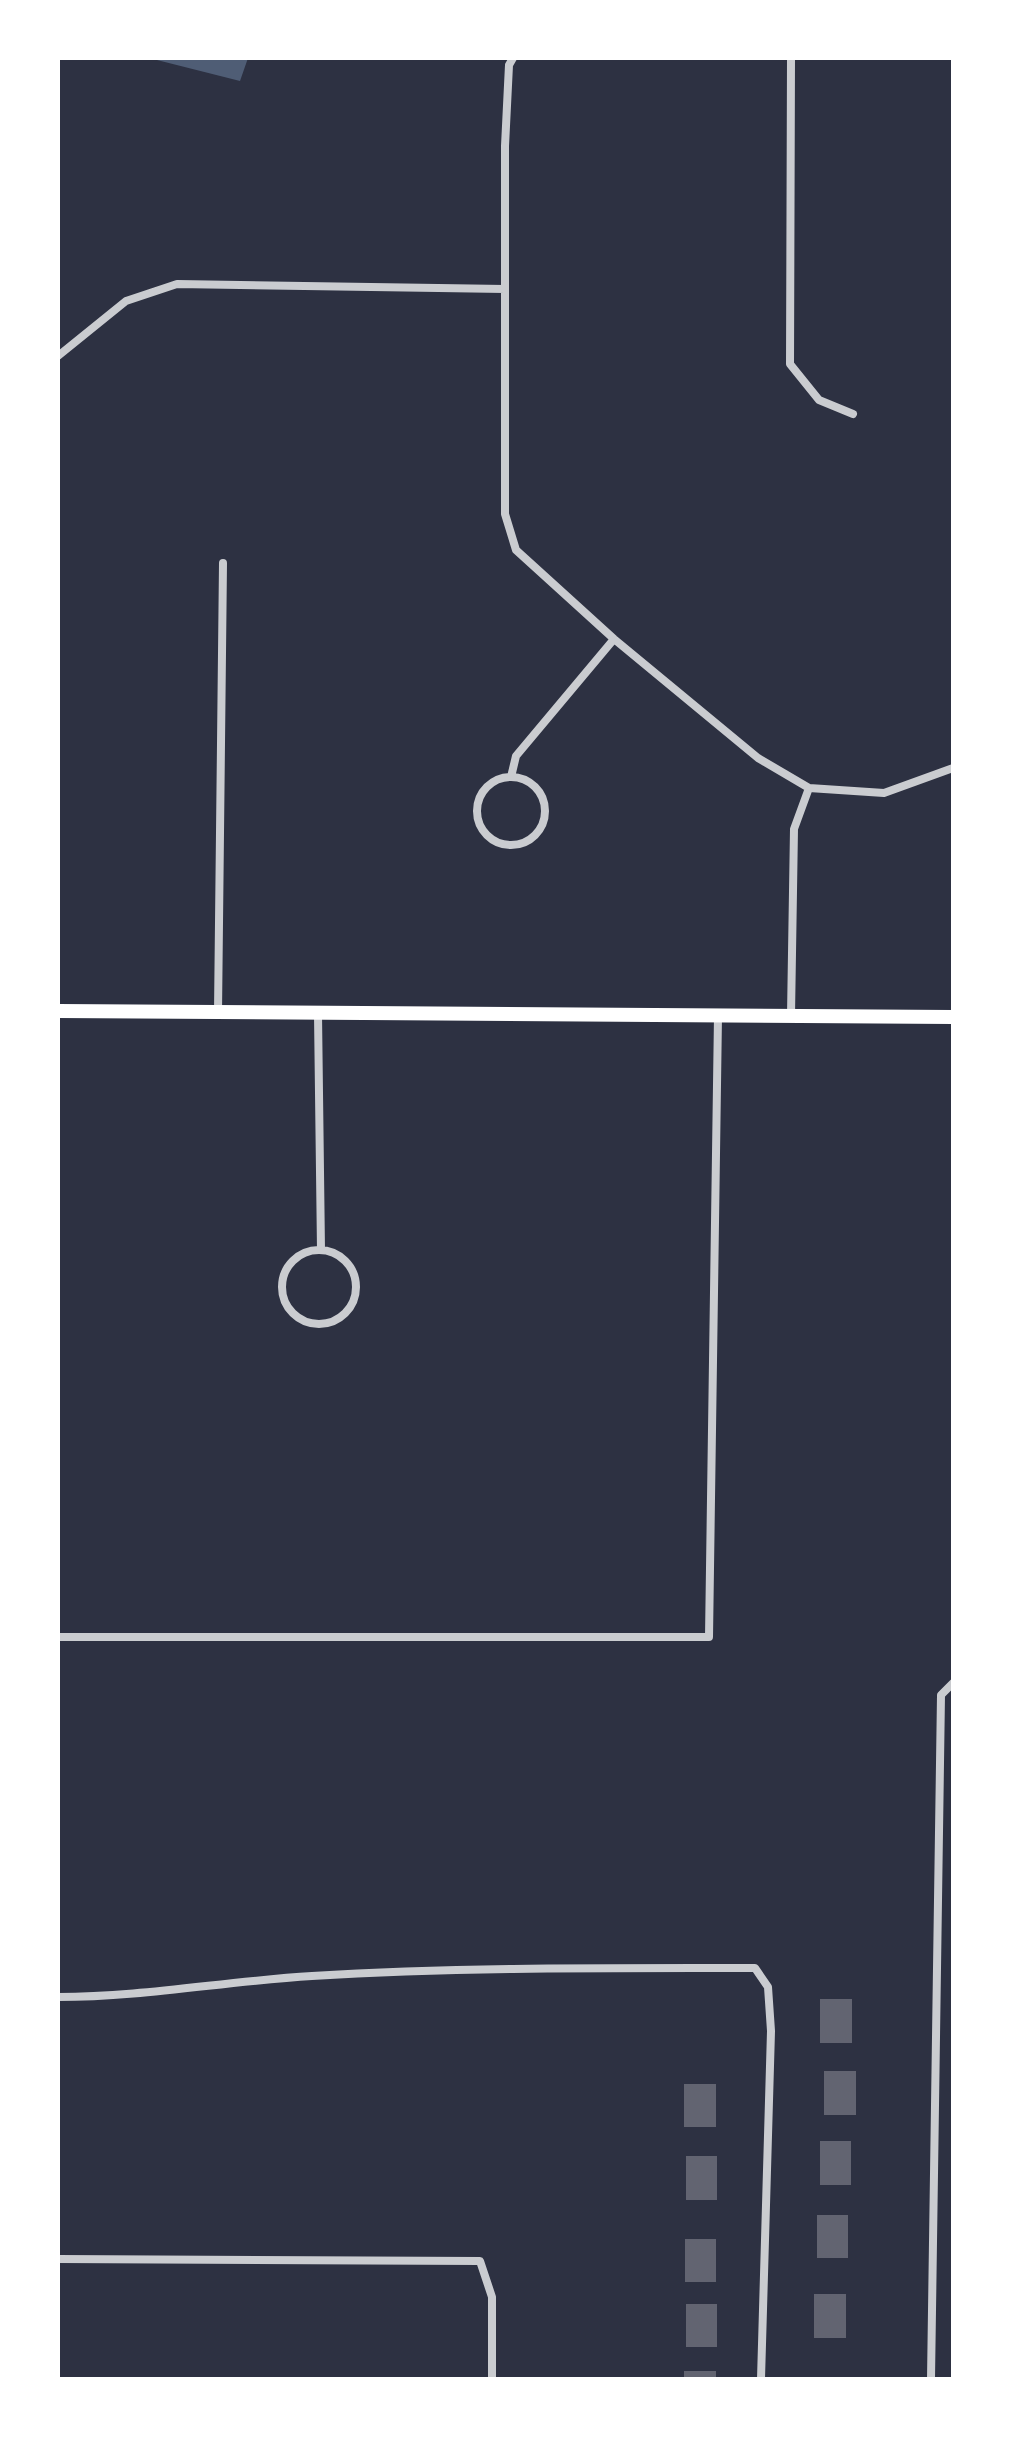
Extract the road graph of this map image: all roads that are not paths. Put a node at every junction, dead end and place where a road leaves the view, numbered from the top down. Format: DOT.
graph roads {
  1 [pos="513,58"];
  2 [pos="791,58"];
  3 [pos="505,289"];
  4 [pos="58,356"];
  5 [pos="853,414"];
  6 [pos="223,563"];
  7 [pos="614,639"];
  8 [pos="953,768"];
  9 [pos="511,777"];
  10 [pos="809,788"];
  11 [pos="58,1011"];
  12 [pos="218,1013"];
  13 [pos="318,1014"];
  14 [pos="791,1015"];
  15 [pos="718,1016"];
  16 [pos="953,1017"];
  17 [pos="321,1250"];
  18 [pos="58,1637"];
  19 [pos="953,1683"];
  20 [pos="58,1997"];
  21 [pos="58,2259"];
  22 [pos="492,2379"];
  23 [pos="761,2379"];
  24 [pos="931,2379"];
  1 -- 3 [label="street"];
  2 -- 5 [label="street"];
  3 -- 4 [label="street"];
  3 -- 7 [label="street"];
  6 -- 12 [label="street"];
  7 -- 9 [label="street"];
  7 -- 10 [label="street"];
  8 -- 10 [label="street"];
  9 -- 9 [label="street"];
  10 -- 14 [label="street"];
  11 -- 12 [label="main road"];
  12 -- 13 [label="main road"];
  13 -- 15 [label="main road"];
  13 -- 17 [label="street"];
  14 -- 15 [label="main road"];
  14 -- 16 [label="main road"];
  15 -- 18 [label="street"];
  17 -- 17 [label="street"];
  19 -- 24 [label="street"];
  20 -- 23 [label="street"];
  21 -- 22 [label="street"];
}
